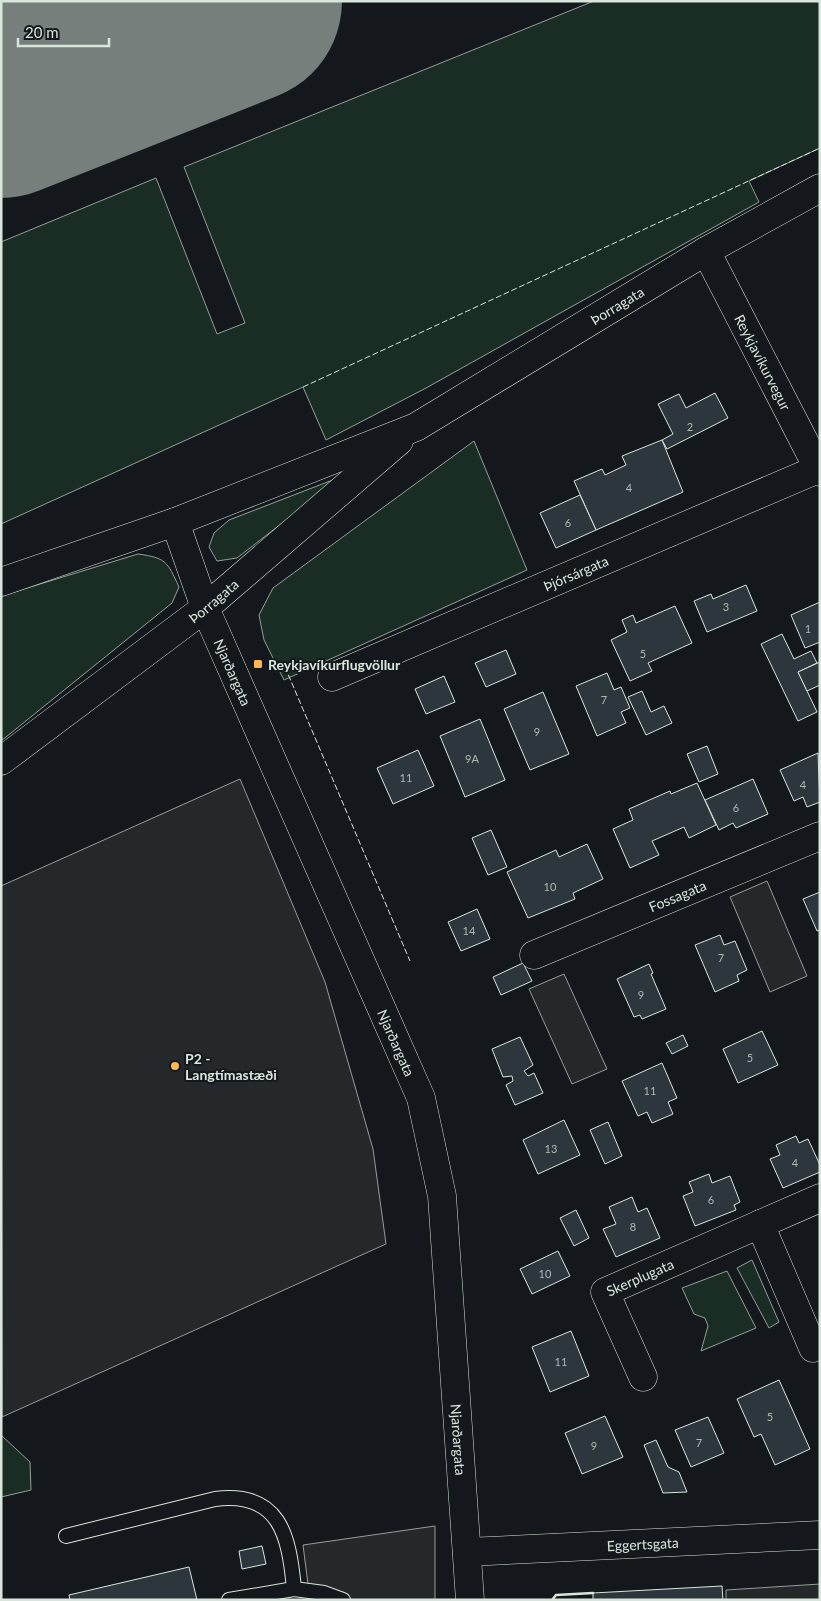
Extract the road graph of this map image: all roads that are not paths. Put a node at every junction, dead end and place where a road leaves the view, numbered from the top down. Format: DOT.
graph roads {
  1 [pos="820,188"];
  2 [pos="706,251"];
  3 [pos="416,427"];
  4 [pos="819,470"];
  5 [pos="175,522"];
  6 [pos="1,582"];
  7 [pos="205,608"];
  8 [pos="332,677"];
  9 [pos="1,761"];
  10 [pos="820,836"];
  11 [pos="534,956"];
  12 [pos="820,1198"];
  13 [pos="760,1224"];
  14 [pos="814,1348"];
  15 [pos="643,1377"];
  16 [pos="820,1535"];
  17 [pos="66,1536"];
  18 [pos="467,1552"];
  19 [pos="294,1589"];
  20 [pos="229,1600"];
  21 [pos="343,1600"];
  22 [pos="470,1600"];
  1 -- 2 [label="main road, Þorragata"];
  2 -- 3 [label="main road, Þorragata"];
  2 -- 4 [label="main road, Reykjavíkurvegur"];
  3 -- 5 [label="main road, Þorragata"];
  3 -- 7 [label="main road, Þorragata"];
  4 -- 8 [label="main road, Þjórsárgata"];
  5 -- 6 [label="main road, Þorragata"];
  5 -- 7 [label="main road, Njarðargata"];
  7 -- 9 [label="main road, Þorragata"];
  7 -- 18 [label="main road, Njarðargata"];
  10 -- 11 [label="main road, Fossagata"];
  12 -- 13 [label="main road, Skerplugata"];
  13 -- 14 [label="main road"];
  13 -- 15 [label="main road, Skerplugata"];
  16 -- 18 [label="main road, Eggertsgata"];
  17 -- 19 [label="lane"];
  18 -- 22 [label="main road, Njarðargata"];
  19 -- 20 [label="lane"];
  19 -- 21 [label="lane"];
}
